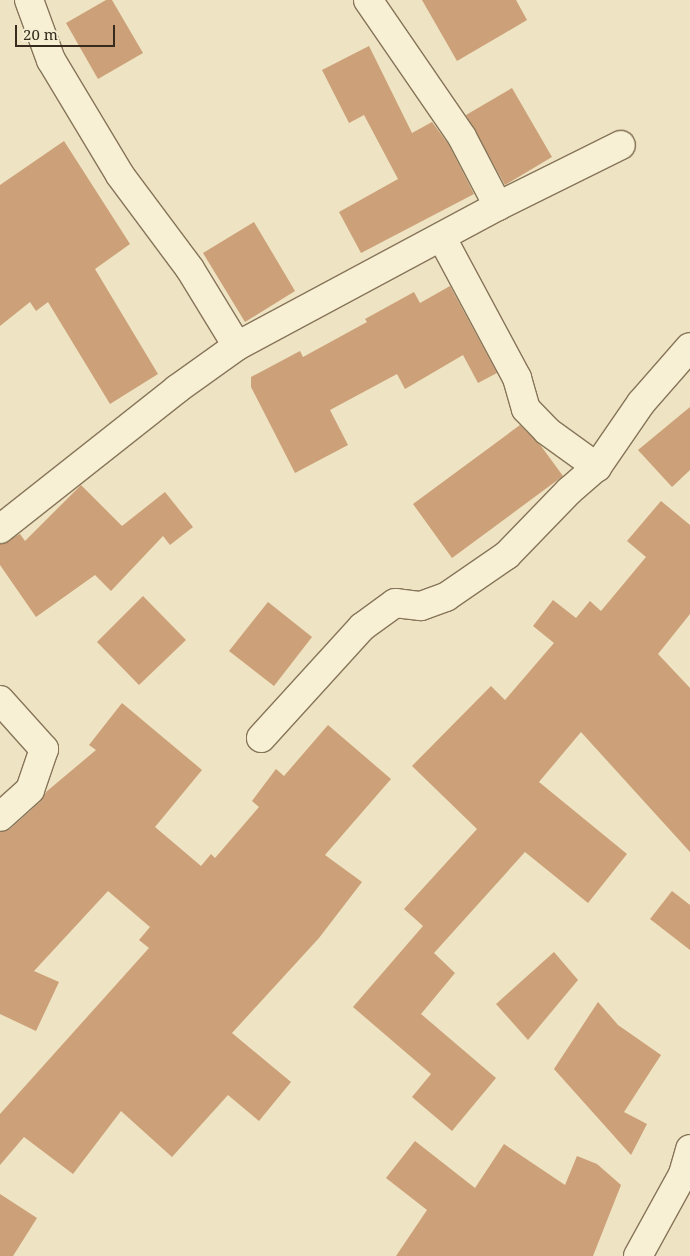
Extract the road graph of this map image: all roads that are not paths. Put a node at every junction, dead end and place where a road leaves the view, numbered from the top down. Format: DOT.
graph roads {
  1 [pos="29,0"];
  2 [pos="368,0"];
  3 [pos="621,145"];
  4 [pos="498,206"];
  5 [pos="442,238"];
  6 [pos="238,346"];
  7 [pos="690,348"];
  8 [pos="597,467"];
  9 [pos="0,529"];
  10 [pos="0,700"];
  11 [pos="261,738"];
  12 [pos="0,816"];
  13 [pos="690,1149"];
  14 [pos="638,1256"];
  1 -- 6 [label="street"];
  2 -- 4 [label="street"];
  3 -- 4 [label="street"];
  4 -- 5 [label="street"];
  5 -- 6 [label="street"];
  5 -- 8 [label="street"];
  6 -- 9 [label="street"];
  7 -- 8 [label="street"];
  8 -- 11 [label="street"];
  10 -- 12 [label="street"];
  13 -- 14 [label="street"];
}
